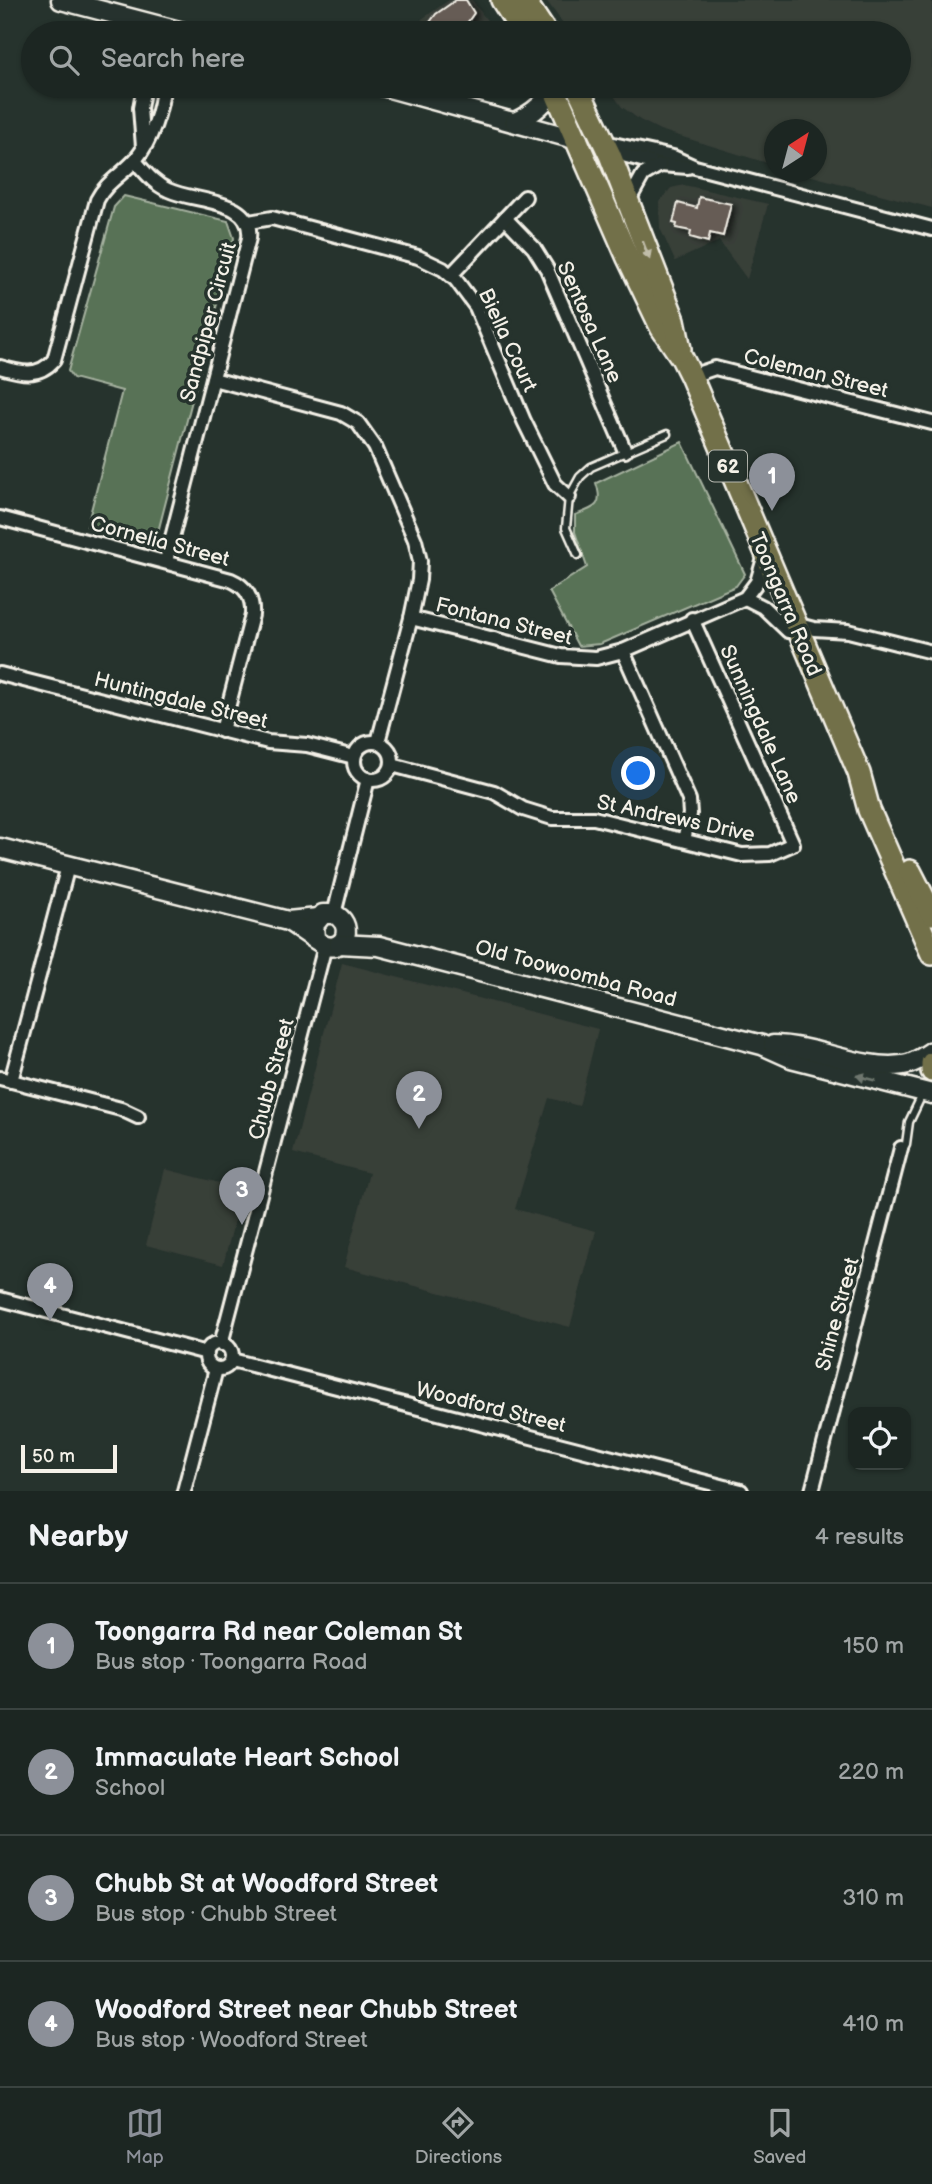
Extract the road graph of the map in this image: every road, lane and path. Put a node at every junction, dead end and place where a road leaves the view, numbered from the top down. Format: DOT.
graph roads {
  1 [pos="61,0"];
  2 [pos="502,0"];
  3 [pos="524,0"];
  4 [pos="136,21"];
  5 [pos="515,21"];
  6 [pos="538,21"];
  7 [pos="142,98"];
  8 [pos="160,98"];
  9 [pos="426,98"];
  10 [pos="547,98"];
  11 [pos="559,98"];
  12 [pos="583,98"];
  13 [pos="515,122"];
  14 [pos="578,140"];
  15 [pos="606,146"];
  16 [pos="143,148"];
  17 [pos="135,161"];
  18 [pos="660,165"];
  19 [pos="695,167"];
  20 [pos="525,197"];
  21 [pos="628,202"];
  22 [pos="505,218"];
  23 [pos="249,222"];
  24 [pos="932,229"];
  25 [pos="451,275"];
  26 [pos="0,367"];
  27 [pos="686,367"];
  28 [pos="213,379"];
  29 [pos="932,423"];
  30 [pos="667,434"];
  31 [pos="625,451"];
  32 [pos="569,497"];
  33 [pos="0,518"];
  34 [pos="578,555"];
  35 [pos="765,555"];
  36 [pos="166,561"];
  37 [pos="746,598"];
  38 [pos="411,618"];
  39 [pos="692,619"];
  40 [pos="796,628"];
  41 [pos="829,629"];
  42 [pos="623,651"];
  43 [pos="932,652"];
  44 [pos="809,658"];
  45 [pos="0,674"];
  46 [pos="222,731"];
  47 [pos="378,742"];
  48 [pos="354,757"];
  49 [pos="391,765"];
  50 [pos="859,773"];
  51 [pos="368,779"];
  52 [pos="684,840"];
  53 [pos="793,844"];
  54 [pos="0,848"];
  55 [pos="68,866"];
  56 [pos="932,914"];
  57 [pos="333,919"];
  58 [pos="288,921"];
  59 [pos="326,943"];
  60 [pos="379,946"];
  61 [pos="932,954"];
  62 [pos="762,1045"];
  63 [pos="932,1051"];
  64 [pos="932,1063"];
  65 [pos="932,1071"];
  66 [pos="6,1079"];
  67 [pos="927,1094"];
  68 [pos="138,1117"];
  69 [pos="899,1154"];
  70 [pos="0,1299"];
  71 [pos="221,1344"];
  72 [pos="207,1353"];
  73 [pos="232,1360"];
  74 [pos="216,1369"];
  75 [pos="184,1491"];
  76 [pos="741,1491"];
  77 [pos="812,1491"];
  1 -- 4 [label="street"];
  2 -- 5 [label="main road"];
  3 -- 6 [label="main road"];
  7 -- 16 [label="street"];
  8 -- 16 [label="street"];
  9 -- 13 [label="street"];
  10 -- 13 [label="street"];
  11 -- 14 [label="main road, Toongarra Road / 62"];
  12 -- 15 [label="main road, Toongarra Road / 62"];
  13 -- 14 [label="street"];
  14 -- 15 [label="main road"];
  14 -- 27 [label="main road, Toongarra Road / 62"];
  15 -- 18 [label="street"];
  15 -- 19 [label="street"];
  15 -- 21 [label="main road, Toongarra Road / 62"];
  16 -- 17 [label="street"];
  17 -- 23 [label="street, Sandpiper Circuit"];
  17 -- 26 [label="street"];
  18 -- 19 [label="street"];
  18 -- 21 [label="street"];
  19 -- 24 [label="street"];
  20 -- 22 [label="street"];
  21 -- 27 [label="main road, Toongarra Road / 62, one-way"];
  22 -- 25 [label="street"];
  22 -- 31 [label="street, Sentosa Lane"];
  23 -- 25 [label="street, Biella Court"];
  23 -- 28 [label="street, Sandpiper Circuit"];
  25 -- 32 [label="street, Biella Court"];
  27 -- 29 [label="street, Coleman Street"];
  27 -- 35 [label="main road, Toongarra Road / 62"];
  28 -- 36 [label="street, Sandpiper Circuit"];
  28 -- 38 [label="street"];
  30 -- 31 [label="lane"];
  31 -- 32 [label="lane"];
  32 -- 34 [label="lane"];
  33 -- 36 [label="street, Cornelia Street"];
  35 -- 37 [label="street"];
  35 -- 40 [label="main road, Toongarra Road / 62"];
  36 -- 46 [label="street, Cornelia Street"];
  37 -- 39 [label="street, Fontana Street"];
  37 -- 40 [label="street"];
  38 -- 42 [label="street, Fontana Street"];
  38 -- 47 [label="street"];
  39 -- 42 [label="street, Fontana Street"];
  39 -- 53 [label="street, Sunningdale Lane"];
  40 -- 41 [label="street"];
  40 -- 44 [label="main road, Toongarra Road / 62"];
  41 -- 43 [label="street"];
  41 -- 44 [label="street"];
  42 -- 52 [label="street"];
  44 -- 50 [label="main road, Toongarra Road / 62"];
  45 -- 46 [label="street, Huntingdale Street"];
  46 -- 48 [label="street, Huntingdale Street"];
  47 -- 48 [label="street"];
  47 -- 49 [label="street"];
  48 -- 51 [label="street"];
  49 -- 51 [label="street"];
  49 -- 52 [label="street, St Andrews Drive"];
  50 -- 56 [label="main road, Toongarra Road / 62"];
  50 -- 61 [label="main road, Toongarra Road / 62"];
  51 -- 57 [label="street"];
  52 -- 53 [label="street, St Andrews Drive"];
  54 -- 55 [label="street, Old Toowoomba Road"];
  55 -- 58 [label="street, Old Toowoomba Road"];
  55 -- 66 [label="street"];
  57 -- 58 [label="street, Old Toowoomba Road"];
  57 -- 59 [label="street"];
  57 -- 59 [label="street"];
  57 -- 60 [label="street, Old Toowoomba Road"];
  58 -- 59 [label="street, Old Toowoomba Road"];
  59 -- 60 [label="street, Old Toowoomba Road"];
  59 -- 71 [label="street, Chubb Street"];
  60 -- 62 [label="street, Old Toowoomba Road"];
  62 -- 63 [label="street, Old Toowoomba Road"];
  67 -- 62 [label="street, Old Toowoomba Road, one-way"];
  64 -- 65 [label="main road"];
  66 -- 68 [label="street"];
  67 -- 69 [label="lane"];
  69 -- 77 [label="street, Shine Street"];
  70 -- 72 [label="street"];
  71 -- 72 [label="street"];
  71 -- 73 [label="street"];
  72 -- 74 [label="street"];
  73 -- 74 [label="street"];
  73 -- 76 [label="street, Woodford Street"];
  74 -- 75 [label="street"];
}
